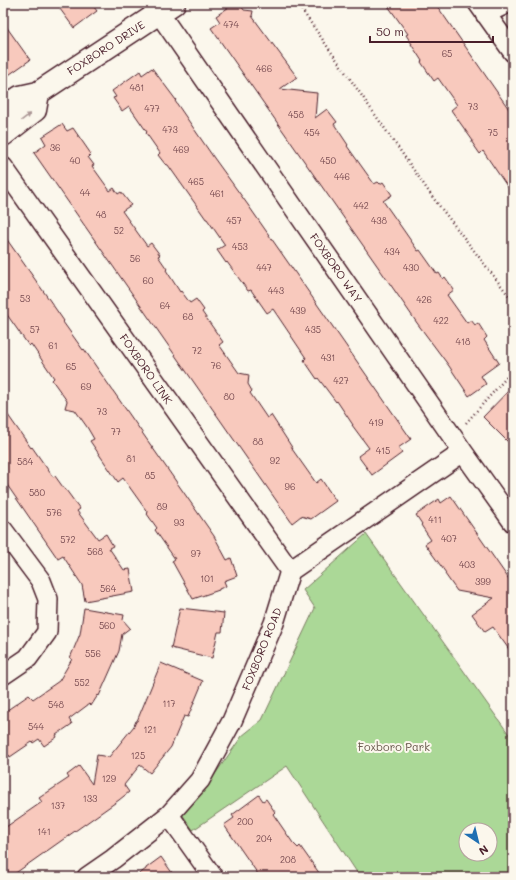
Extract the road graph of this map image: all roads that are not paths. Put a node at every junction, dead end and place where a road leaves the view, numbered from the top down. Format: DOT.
graph roads {
  1 [pos="508,3"];
  2 [pos="161,6"];
  3 [pos="482,8"];
  4 [pos="513,52"];
  5 [pos="38,93"];
  6 [pos="3,109"];
  7 [pos="3,135"];
  8 [pos="3,168"];
  9 [pos="463,452"];
  10 [pos="513,522"];
  11 [pos="3,530"];
  12 [pos="290,571"];
  13 [pos="3,675"];
  14 [pos="169,816"];
  15 [pos="87,877"];
  16 [pos="212,877"];
  1 -- 3 [label="street"];
  2 -- 5 [label="street, FOXBORO DRIVE"];
  2 -- 9 [label="street, FOXBORO WAY"];
  3 -- 4 [label="street"];
  5 -- 6 [label="street, FOXBORO DRIVE"];
  7 -- 5 [label="street, one-way"];
  8 -- 12 [label="street, FOXBORO LINK"];
  9 -- 10 [label="street, FOXBORO WAY"];
  9 -- 12 [label="street"];
  11 -- 13 [label="street"];
  12 -- 14 [label="street, FOXBORO ROAD"];
  14 -- 15 [label="street, FOXBORO ROAD"];
  14 -- 16 [label="street"];
}
